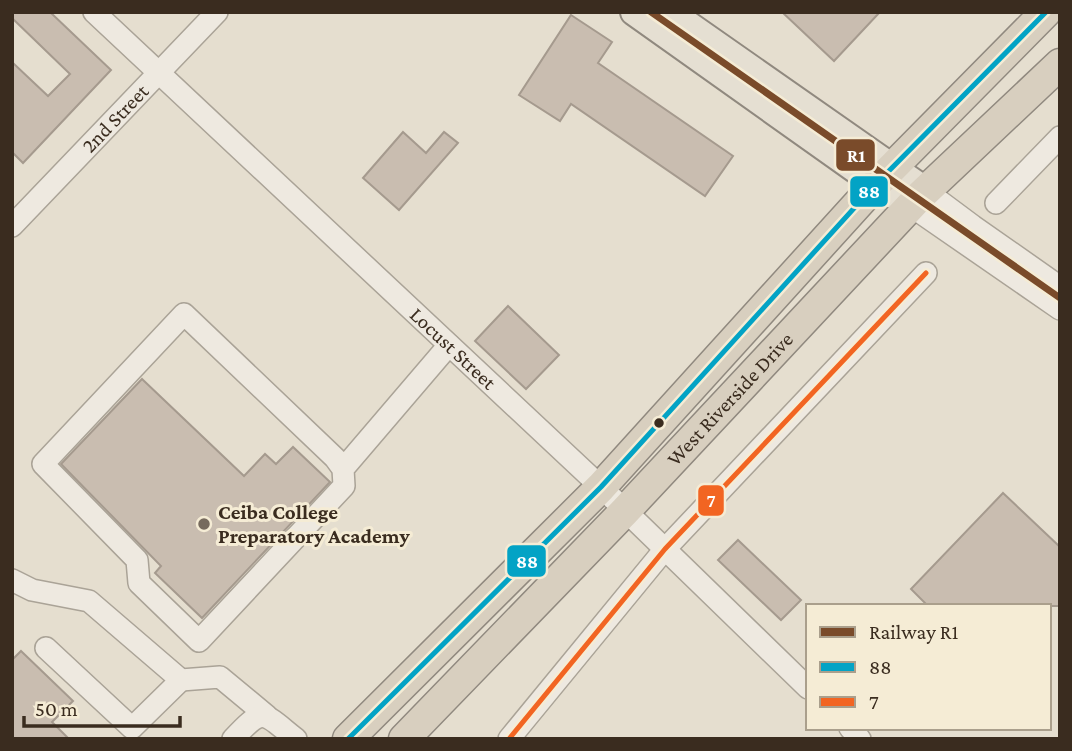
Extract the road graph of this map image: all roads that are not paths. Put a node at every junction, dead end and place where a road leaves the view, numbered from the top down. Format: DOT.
graph roads {
  1 [pos="94,12"];
  2 [pos="217,12"];
  3 [pos="634,12"];
  4 [pos="670,12"];
  5 [pos="1046,12"];
  6 [pos="1060,64"];
  7 [pos="159,74"];
  8 [pos="1060,137"];
  9 [pos="885,175"];
  10 [pos="918,198"];
  11 [pos="996,203"];
  12 [pos="12,226"];
  13 [pos="926,273"];
  14 [pos="1060,287"];
  15 [pos="1060,309"];
  16 [pos="449,345"];
  17 [pos="343,469"];
  18 [pos="601,487"];
  19 [pos="625,511"];
  20 [pos="665,549"];
  21 [pos="12,580"];
  22 [pos="46,648"];
  23 [pos="181,680"];
  24 [pos="806,686"];
  25 [pos="267,716"];
  26 [pos="233,739"];
  27 [pos="296,739"];
  28 [pos="348,739"];
  29 [pos="404,739"];
  30 [pos="509,739"];
  1 -- 7 [label="street, Locust Street"];
  2 -- 7 [label="street, 2nd Street"];
  3 -- 9 [label="main road"];
  4 -- 9 [label="main road"];
  5 -- 9 [label="highway, West Riverside Drive"];
  6 -- 10 [label="highway, West Riverside Drive"];
  7 -- 12 [label="street, 2nd Street"];
  7 -- 16 [label="street, Locust Street"];
  8 -- 11 [label="street"];
  9 -- 10 [label="main road"];
  9 -- 18 [label="highway, West Riverside Drive"];
  10 -- 14 [label="street"];
  10 -- 15 [label="street"];
  10 -- 19 [label="highway, West Riverside Drive"];
  13 -- 20 [label="street"];
  16 -- 17 [label="street"];
  16 -- 18 [label="street, Locust Street"];
  17 -- 17 [label="street"];
  18 -- 19 [label="street, Locust Street"];
  18 -- 28 [label="highway, West Riverside Drive"];
  19 -- 20 [label="street, Locust Street"];
  19 -- 29 [label="highway, West Riverside Drive"];
  20 -- 24 [label="street, Locust Street"];
  20 -- 30 [label="street"];
  21 -- 23 [label="street"];
  22 -- 23 [label="street"];
  23 -- 25 [label="street"];
  25 -- 26 [label="street"];
  25 -- 27 [label="street"];
}
